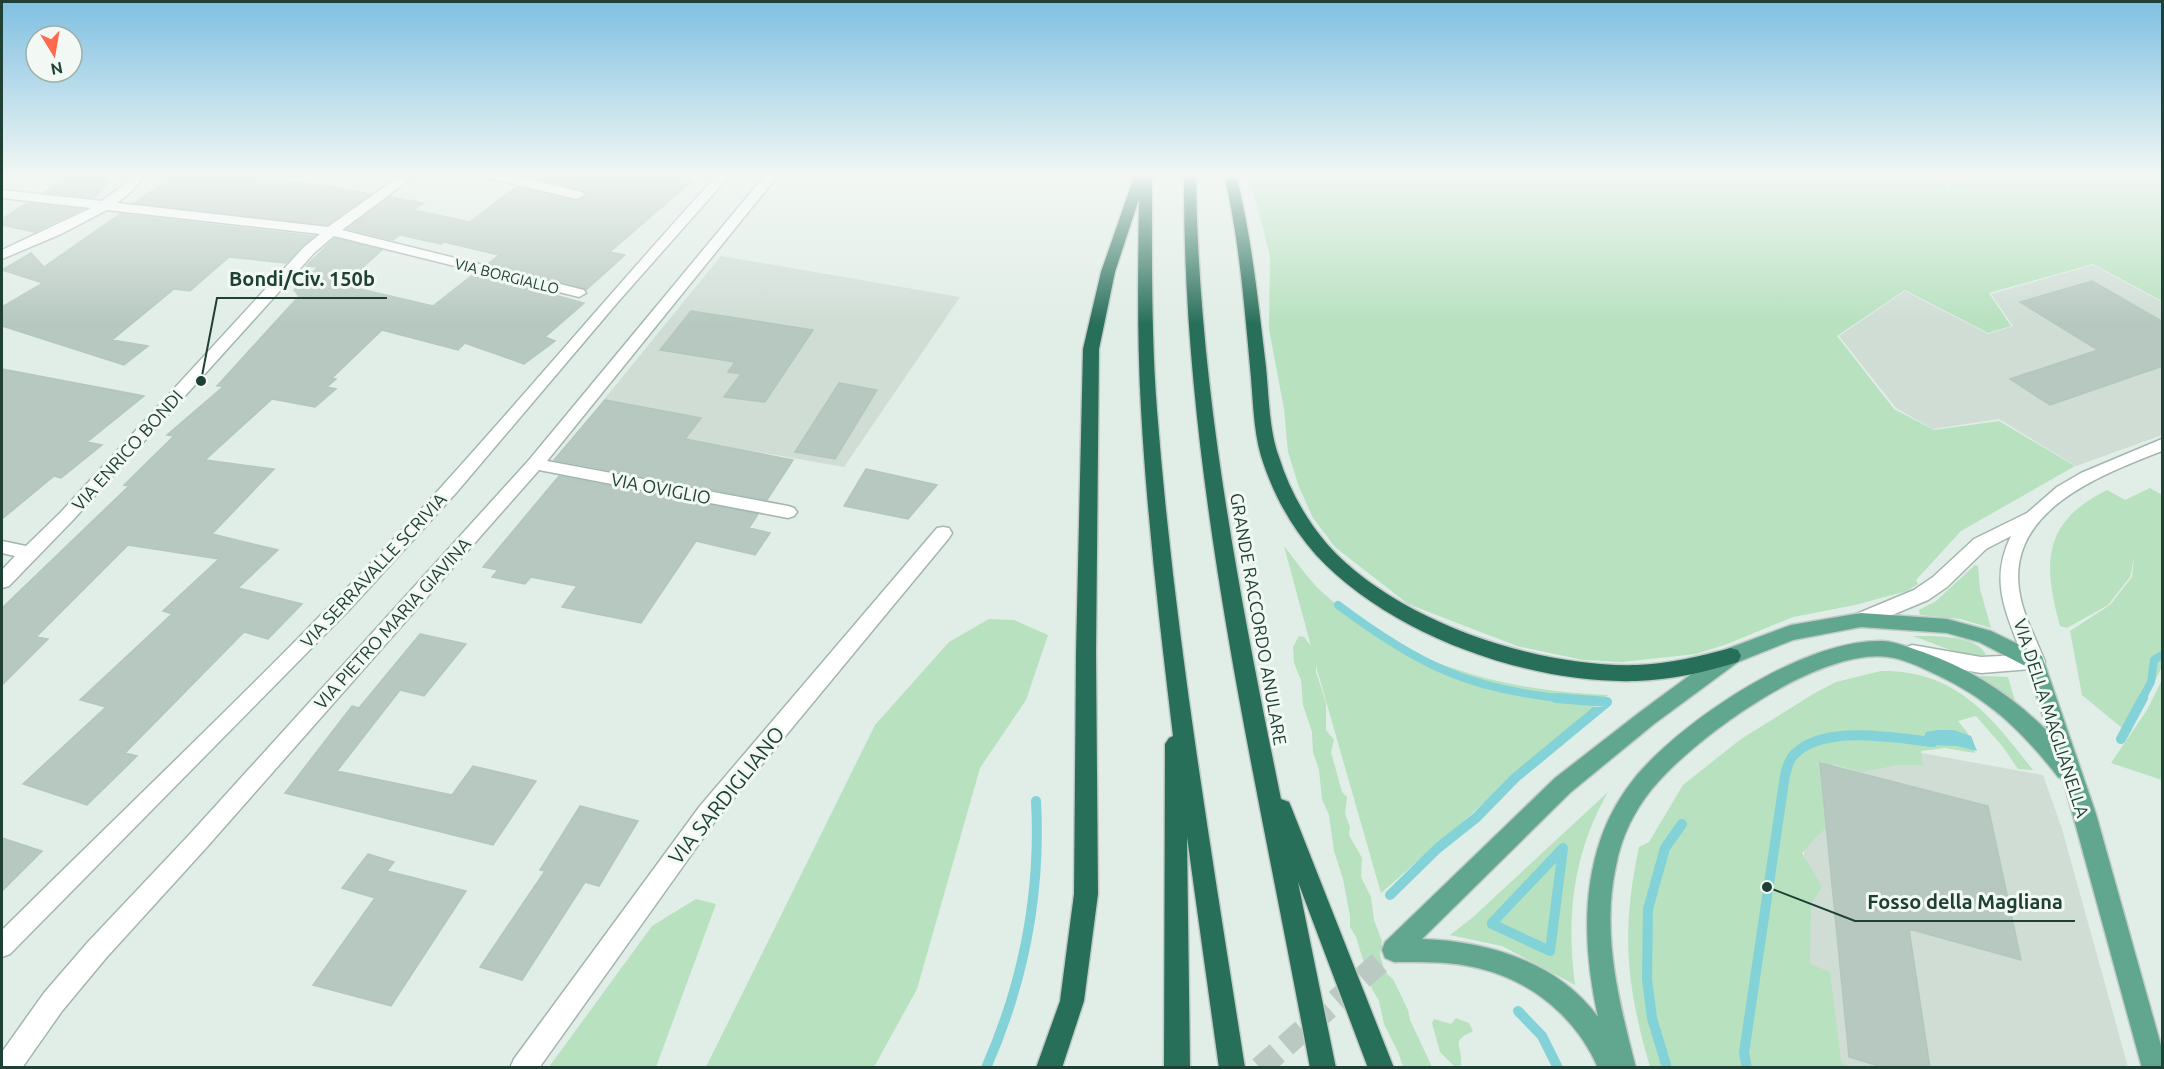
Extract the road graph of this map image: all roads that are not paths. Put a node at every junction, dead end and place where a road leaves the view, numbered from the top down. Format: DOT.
graph roads {
  1 [pos="68,224"];
  2 [pos="270,224"];
  3 [pos="341,224"];
  4 [pos="680,224"];
  5 [pos="732,224"];
  6 [pos="1124,224"];
  7 [pos="1145,224"];
  8 [pos="1191,224"];
  9 [pos="1239,224"];
  10 [pos="331,231"];
  11 [pos="2,255"];
  12 [pos="579,293"];
  13 [pos="2163,445"];
  14 [pos="535,464"];
  15 [pos="788,512"];
  16 [pos="2032,518"];
  17 [pos="943,533"];
  18 [pos="2,547"];
  19 [pos="30,553"];
  20 [pos="2,581"];
  21 [pos="1862,620"];
  22 [pos="1890,649"];
  23 [pos="1731,656"];
  24 [pos="2035,662"];
  25 [pos="1177,685"];
  26 [pos="1264,766"];
  27 [pos="2075,781"];
  28 [pos="2,946"];
  29 [pos="6,1068"];
  30 [pos="523,1068"];
  31 [pos="1049,1068"];
  32 [pos="1177,1068"];
  33 [pos="1232,1068"];
  34 [pos="1323,1068"];
  35 [pos="1381,1068"];
  36 [pos="1611,1068"];
  37 [pos="1623,1068"];
  38 [pos="2155,1068"];
  1 -- 11 [label="street"];
  2 -- 10 [label="street, VIA BORGIALLO"];
  3 -- 10 [label="street, VIA ENRICO BONDI"];
  4 -- 28 [label="street, VIA SERRAVALLE SCRIVIA"];
  5 -- 14 [label="street, VIA PIETRO MARIA GIAVINA"];
  6 -- 31 [label="highway"];
  7 -- 25 [label="highway"];
  8 -- 26 [label="highway, GRANDE RACCORDO ANULARE"];
  9 -- 23 [label="highway"];
  10 -- 12 [label="street, VIA BORGIALLO"];
  10 -- 19 [label="street, VIA ENRICO BONDI"];
  13 -- 16 [label="street, VIA DELLA MAGLIANELLA"];
  14 -- 15 [label="street, VIA OVIGLIO"];
  14 -- 29 [label="street, VIA PIETRO MARIA GIAVINA"];
  16 -- 21 [label="street"];
  16 -- 24 [label="street, VIA DELLA MAGLIANELLA"];
  17 -- 30 [label="street, VIA SARDIGLIANO"];
  18 -- 19 [label="street"];
  19 -- 20 [label="street, VIA ENRICO BONDI"];
  21 -- 23 [label="main road"];
  21 -- 24 [label="main road"];
  22 -- 24 [label="street"];
  22 -- 27 [label="main road"];
  22 -- 37 [label="main road"];
  23 -- 36 [label="main road"];
  24 -- 27 [label="main road, VIA DELLA MAGLIANELLA"];
  25 -- 32 [label="highway"];
  25 -- 33 [label="highway"];
  26 -- 34 [label="highway, GRANDE RACCORDO ANULARE"];
  26 -- 35 [label="highway"];
  27 -- 38 [label="main road, VIA DELLA MAGLIANELLA"];
}
